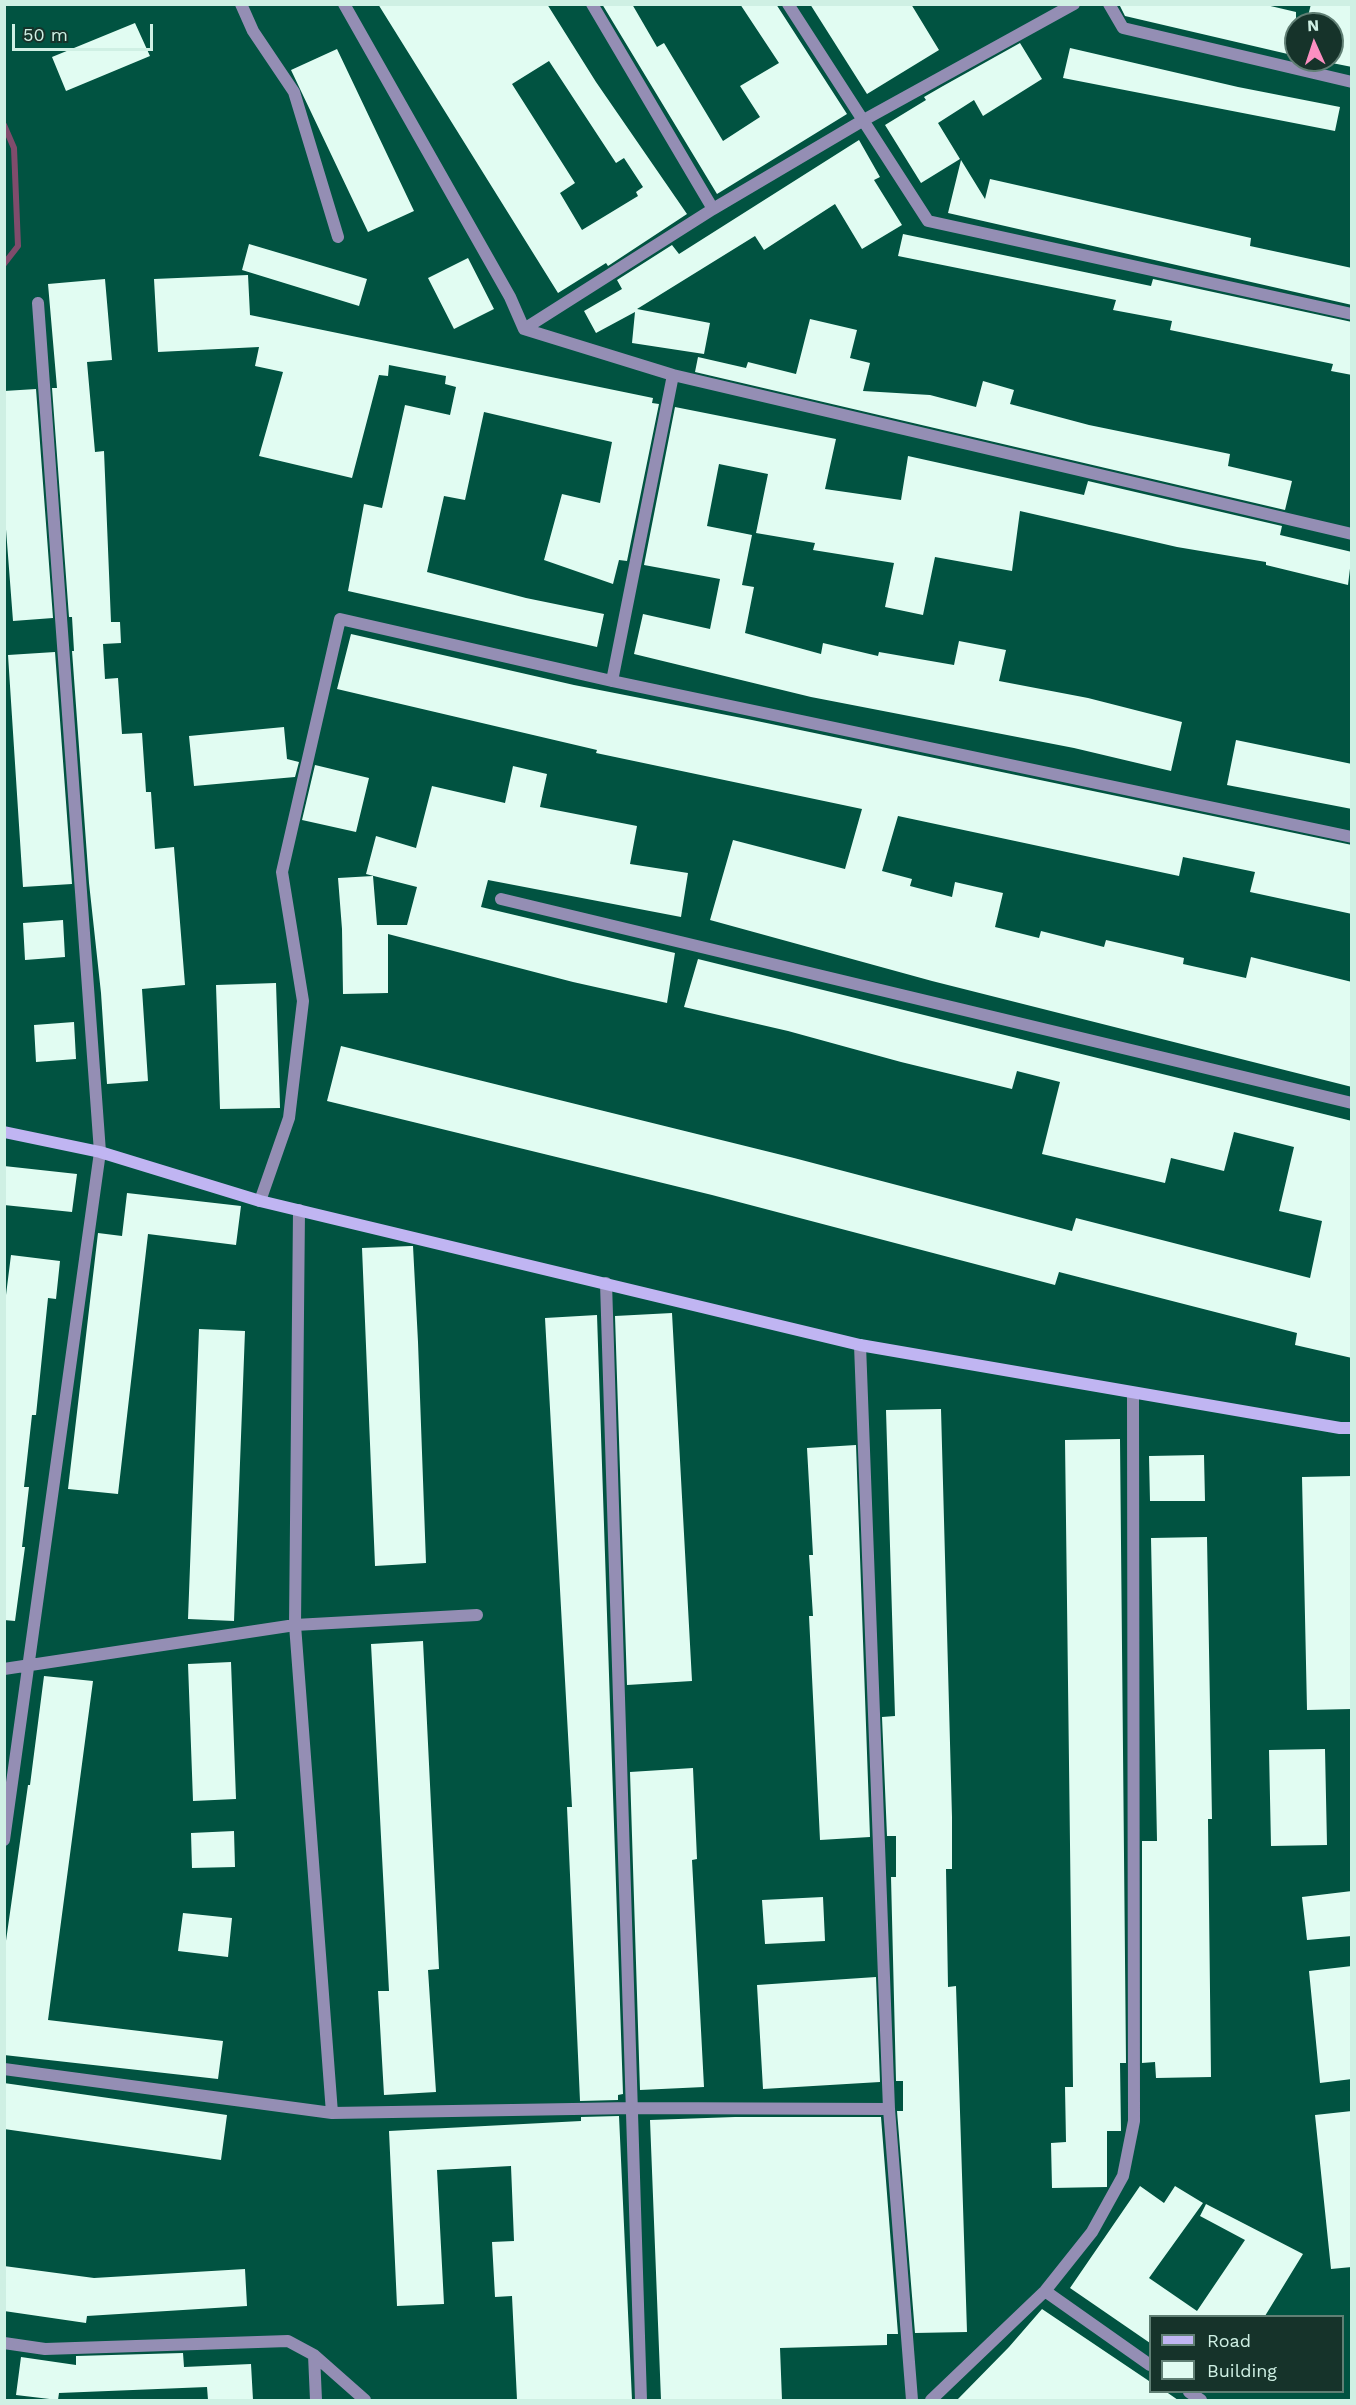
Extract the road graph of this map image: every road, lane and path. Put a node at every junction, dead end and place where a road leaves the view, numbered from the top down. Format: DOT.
graph roads {
  1 [pos="241,4"];
  2 [pos="344,4"];
  3 [pos="592,4"];
  4 [pos="788,4"];
  5 [pos="1074,4"];
  6 [pos="1109,4"];
  7 [pos="1352,82"];
  8 [pos="862,121"];
  9 [pos="713,209"];
  10 [pos="338,237"];
  11 [pos="38,303"];
  12 [pos="1352,314"];
  13 [pos="524,329"];
  14 [pos="673,375"];
  15 [pos="1352,534"];
  16 [pos="612,681"];
  17 [pos="1352,837"];
  18 [pos="501,899"];
  19 [pos="1352,1103"];
  20 [pos="4,1132"];
  21 [pos="100,1152"];
  22 [pos="260,1201"];
  23 [pos="299,1210"];
  24 [pos="606,1283"];
  25 [pos="860,1345"];
  26 [pos="1133,1394"];
  27 [pos="1352,1428"];
  28 [pos="477,1615"];
  29 [pos="295,1625"];
  30 [pos="28,1666"];
  31 [pos="4,1669"];
  32 [pos="4,1840"];
  33 [pos="4,2069"];
  34 [pos="633,2108"];
  35 [pos="889,2109"];
  36 [pos="332,2113"];
  37 [pos="1045,2291"];
  38 [pos="4,2343"];
  39 [pos="314,2355"];
  40 [pos="1149,2364"];
  41 [pos="316,2400"];
  42 [pos="365,2400"];
  43 [pos="641,2400"];
  44 [pos="912,2400"];
  45 [pos="931,2400"];
  1 -- 10 [label="street"];
  2 -- 13 [label="street"];
  3 -- 9 [label="street"];
  4 -- 8 [label="street"];
  5 -- 8 [label="street"];
  6 -- 7 [label="street"];
  8 -- 9 [label="street"];
  8 -- 12 [label="street"];
  9 -- 13 [label="street"];
  11 -- 21 [label="street"];
  13 -- 14 [label="street"];
  14 -- 15 [label="street"];
  14 -- 16 [label="street"];
  16 -- 17 [label="street"];
  16 -- 22 [label="street"];
  18 -- 19 [label="street"];
  20 -- 21 [label="street"];
  21 -- 22 [label="street"];
  21 -- 30 [label="street"];
  22 -- 23 [label="street"];
  23 -- 24 [label="street"];
  23 -- 29 [label="street"];
  24 -- 25 [label="street"];
  24 -- 34 [label="street"];
  25 -- 26 [label="street"];
  25 -- 35 [label="street"];
  26 -- 27 [label="street"];
  26 -- 37 [label="street"];
  28 -- 29 [label="street"];
  29 -- 30 [label="street"];
  29 -- 36 [label="street"];
  30 -- 31 [label="street"];
  30 -- 32 [label="street"];
  33 -- 36 [label="street"];
  34 -- 35 [label="street"];
  34 -- 36 [label="street"];
  34 -- 43 [label="street"];
  35 -- 44 [label="street"];
  37 -- 40 [label="street"];
  37 -- 45 [label="street"];
  38 -- 39 [label="street"];
  39 -- 41 [label="street"];
  39 -- 42 [label="street"];
}
